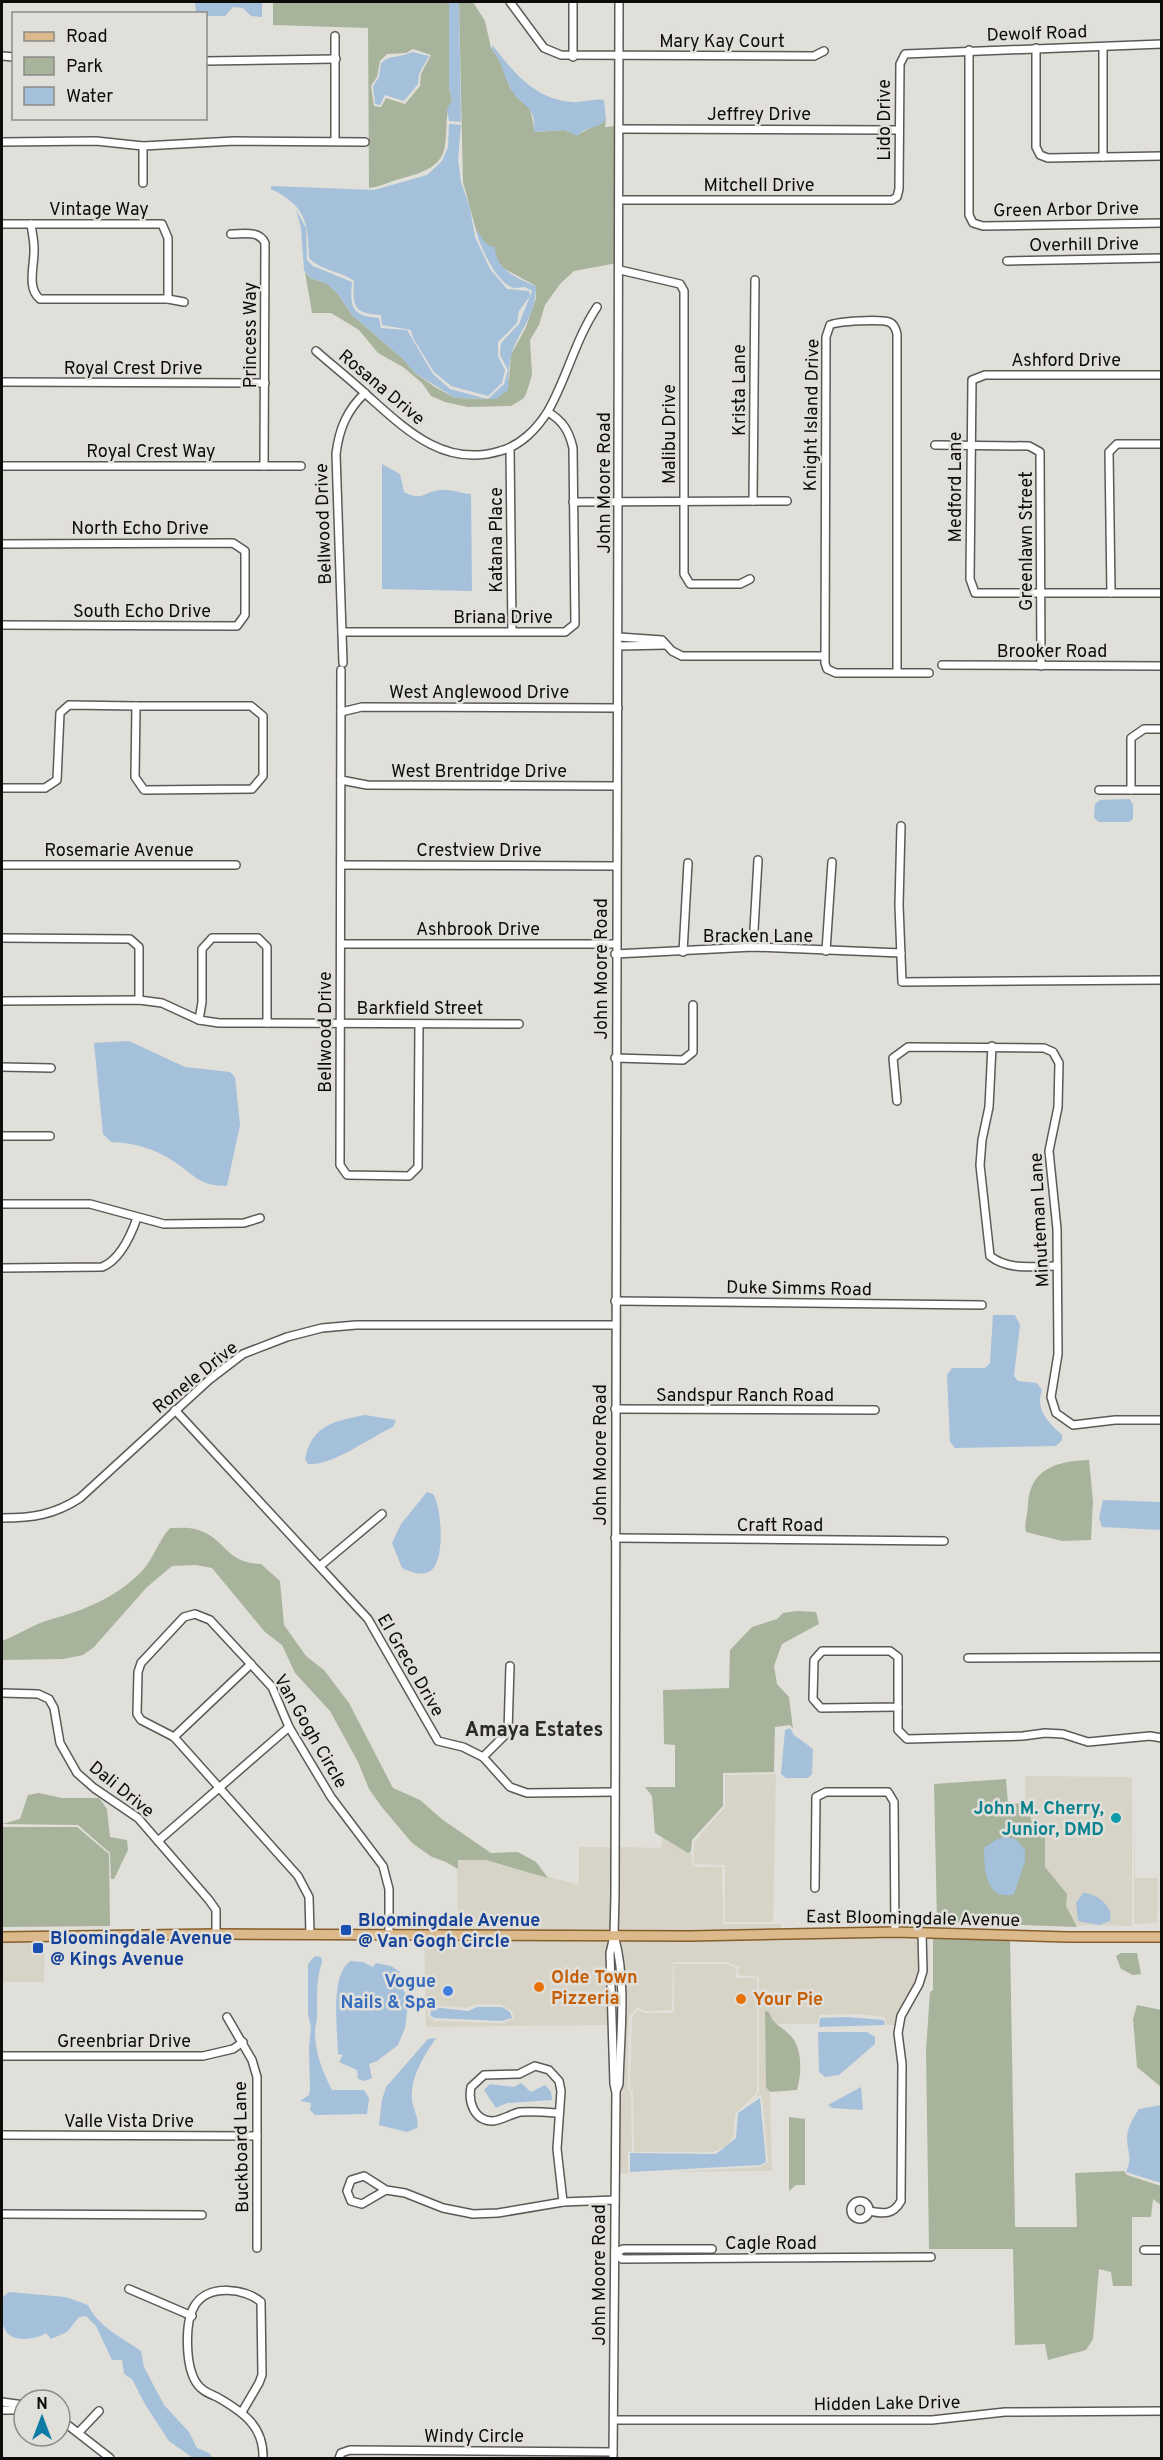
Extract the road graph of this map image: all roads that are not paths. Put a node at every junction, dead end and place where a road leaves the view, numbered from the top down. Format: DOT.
graph roads {
  1 [pos="510,2"];
  2 [pos="573,2"];
  3 [pos="619,2"];
  4 [pos="335,36"];
  5 [pos="1161,44"];
  6 [pos="1103,46"];
  7 [pos="1036,48"];
  8 [pos="969,50"];
  9 [pos="824,51"];
  10 [pos="913,52"];
  11 [pos="573,57"];
  12 [pos="620,57"];
  13 [pos="336,59"];
  14 [pos="207,61"];
  15 [pos="620,129"];
  16 [pos="899,130"];
  17 [pos="335,141"];
  18 [pos="2,142"];
  19 [pos="365,142"];
  20 [pos="144,146"];
  21 [pos="1161,156"];
  22 [pos="1103,157"];
  23 [pos="144,183"];
  24 [pos="897,196"];
  25 [pos="620,200"];
  26 [pos="1161,223"];
  27 [pos="2,224"];
  28 [pos="31,224"];
  29 [pos="231,234"];
  30 [pos="1161,258"];
  31 [pos="1007,261"];
  32 [pos="620,270"];
  33 [pos="755,280"];
  34 [pos="168,299"];
  35 [pos="184,302"];
  36 [pos="597,308"];
  37 [pos="316,351"];
  38 [pos="1161,375"];
  39 [pos="972,380"];
  40 [pos="2,382"];
  41 [pos="265,383"];
  42 [pos="365,393"];
  43 [pos="548,412"];
  44 [pos="1161,444"];
  45 [pos="935,445"];
  46 [pos="970,445"];
  47 [pos="510,448"];
  48 [pos="2,466"];
  49 [pos="264,466"];
  50 [pos="301,466"];
  51 [pos="683,501"];
  52 [pos="753,501"];
  53 [pos="787,501"];
  54 [pos="573,502"];
  55 [pos="618,504"];
  56 [pos="2,544"];
  57 [pos="750,579"];
  58 [pos="245,583"];
  59 [pos="1041,593"];
  60 [pos="1111,593"];
  61 [pos="1161,593"];
  62 [pos="2,625"];
  63 [pos="512,631"];
  64 [pos="342,632"];
  65 [pos="619,637"];
  66 [pos="666,645"];
  67 [pos="619,646"];
  68 [pos="824,656"];
  69 [pos="942,665"];
  70 [pos="1041,666"];
  71 [pos="1161,666"];
  72 [pos="897,673"];
  73 [pos="929,673"];
  74 [pos="136,706"];
  75 [pos="618,708"];
  76 [pos="341,712"];
  77 [pos="1161,729"];
  78 [pos="342,780"];
  79 [pos="617,786"];
  80 [pos="2,788"];
  81 [pos="1099,790"];
  82 [pos="1131,790"];
  83 [pos="1161,790"];
  84 [pos="901,826"];
  85 [pos="758,860"];
  86 [pos="832,862"];
  87 [pos="688,863"];
  88 [pos="2,864"];
  89 [pos="236,865"];
  90 [pos="341,865"];
  91 [pos="616,866"];
  92 [pos="2,938"];
  93 [pos="341,944"];
  94 [pos="615,944"];
  95 [pos="753,947"];
  96 [pos="826,951"];
  97 [pos="683,952"];
  98 [pos="901,953"];
  99 [pos="615,954"];
  100 [pos="1161,980"];
  101 [pos="2,1000"];
  102 [pos="139,1000"];
  103 [pos="693,1005"];
  104 [pos="199,1020"];
  105 [pos="267,1023"];
  106 [pos="340,1023"];
  107 [pos="419,1024"];
  108 [pos="519,1024"];
  109 [pos="992,1047"];
  110 [pos="615,1058"];
  111 [pos="2,1067"];
  112 [pos="51,1068"];
  113 [pos="897,1101"];
  114 [pos="2,1136"];
  115 [pos="50,1136"];
  116 [pos="2,1204"];
  117 [pos="137,1218"];
  118 [pos="260,1218"];
  119 [pos="1057,1266"];
  120 [pos="2,1268"];
  121 [pos="615,1301"];
  122 [pos="982,1305"];
  123 [pos="615,1325"];
  124 [pos="615,1409"];
  125 [pos="175,1410"];
  126 [pos="875,1410"];
  127 [pos="1161,1420"];
  128 [pos="382,1514"];
  129 [pos="2,1518"];
  130 [pos="615,1538"];
  131 [pos="944,1541"];
  132 [pos="320,1566"];
  133 [pos="1161,1657"];
  134 [pos="968,1658"];
  135 [pos="251,1665"];
  136 [pos="510,1666"];
  137 [pos="2,1694"];
  138 [pos="898,1707"];
  139 [pos="289,1727"];
  140 [pos="174,1737"];
  141 [pos="1161,1738"];
  142 [pos="483,1757"];
  143 [pos="219,1786"];
  144 [pos="615,1792"];
  145 [pos="158,1841"];
  146 [pos="815,1887"];
  147 [pos="895,1932"];
  148 [pos="922,1933"];
  149 [pos="216,1934"];
  150 [pos="310,1934"];
  151 [pos="389,1935"];
  152 [pos="614,1936"];
  153 [pos="1161,1936"];
  154 [pos="2,1937"];
  155 [pos="227,2017"];
  156 [pos="243,2042"];
  157 [pos="2,2056"];
  158 [pos="558,2113"];
  159 [pos="2,2135"];
  160 [pos="257,2136"];
  161 [pos="386,2190"];
  162 [pos="615,2200"];
  163 [pos="563,2202"];
  164 [pos="869,2211"];
  165 [pos="2,2214"];
  166 [pos="202,2215"];
  167 [pos="257,2248"];
  168 [pos="712,2249"];
  169 [pos="1144,2250"];
  170 [pos="1161,2250"];
  171 [pos="615,2253"];
  172 [pos="931,2257"];
  173 [pos="129,2289"];
  174 [pos="192,2316"];
  175 [pos="99,2411"];
  176 [pos="1161,2411"];
  177 [pos="242,2412"];
  178 [pos="614,2420"];
  179 [pos="72,2427"];
  180 [pos="79,2432"];
  181 [pos="613,2456"];
  182 [pos="110,2458"];
  183 [pos="263,2458"];
  184 [pos="339,2458"];
  1 -- 11 [label="street, Mary Kay Court"];
  2 -- 11 [label="street"];
  3 -- 12 [label="street, John Moore Road"];
  4 -- 13 [label="street"];
  5 -- 6 [label="street, Dewolf Road"];
  6 -- 7 [label="street, Dewolf Road"];
  6 -- 22 [label="street"];
  7 -- 8 [label="street, Dewolf Road"];
  7 -- 22 [label="street"];
  8 -- 10 [label="street, Dewolf Road"];
  8 -- 26 [label="street, Green Arbor Drive"];
  9 -- 12 [label="street, Mary Kay Court"];
  10 -- 16 [label="street, Lido Drive"];
  11 -- 12 [label="street, Mary Kay Court"];
  12 -- 15 [label="street, John Moore Road"];
  13 -- 14 [label="street"];
  13 -- 17 [label="street"];
  15 -- 16 [label="street, Jeffrey Drive"];
  15 -- 25 [label="street, John Moore Road"];
  16 -- 24 [label="street, Lido Drive"];
  17 -- 19 [label="street"];
  17 -- 20 [label="street"];
  18 -- 20 [label="street"];
  20 -- 23 [label="street"];
  21 -- 22 [label="street"];
  24 -- 25 [label="street, Mitchell Drive"];
  25 -- 32 [label="street, John Moore Road"];
  27 -- 28 [label="street, Vintage Way"];
  28 -- 34 [label="street, Vintage Way"];
  28 -- 34 [label="street, Vintage Way"];
  29 -- 41 [label="street, Princess Way"];
  30 -- 31 [label="street, Overhill Drive"];
  32 -- 51 [label="street, Malibu Drive"];
  32 -- 55 [label="street, John Moore Road"];
  33 -- 52 [label="street, Krista Lane"];
  34 -- 35 [label="street, Vintage Way"];
  36 -- 43 [label="street, Rosana Drive"];
  37 -- 42 [label="street, Rosana Drive"];
  38 -- 39 [label="street, Ashford Drive"];
  39 -- 46 [label="street, Medford Lane"];
  40 -- 41 [label="street, Royal Crest Drive"];
  41 -- 49 [label="street, Princess Way"];
  42 -- 47 [label="street, Rosana Drive"];
  42 -- 64 [label="street, Bellwood Drive"];
  43 -- 47 [label="street, Rosana Drive"];
  43 -- 54 [label="street, Briana Drive"];
  44 -- 60 [label="street"];
  45 -- 46 [label="street, Greenlawn Street"];
  46 -- 59 [label="street, Greenlawn Street"];
  46 -- 59 [label="street, Medford Lane"];
  47 -- 63 [label="street, Katana Place"];
  48 -- 49 [label="street, Royal Crest Way"];
  49 -- 50 [label="street, Royal Crest Way"];
  51 -- 52 [label="street"];
  51 -- 55 [label="street"];
  51 -- 57 [label="street, Malibu Drive"];
  52 -- 53 [label="street"];
  54 -- 55 [label="street"];
  54 -- 63 [label="street, Briana Drive"];
  55 -- 65 [label="street, John Moore Road"];
  56 -- 58 [label="street, North Echo Drive"];
  58 -- 62 [label="street, South Echo Drive"];
  59 -- 60 [label="street"];
  59 -- 70 [label="street, Greenlawn Street"];
  60 -- 61 [label="street"];
  63 -- 64 [label="street, Briana Drive"];
  64 -- 76 [label="street, Bellwood Drive"];
  65 -- 66 [label="street"];
  65 -- 67 [label="street, John Moore Road"];
  66 -- 67 [label="street"];
  66 -- 68 [label="street"];
  67 -- 75 [label="street, John Moore Road"];
  68 -- 72 [label="street"];
  68 -- 72 [label="street, Knight Island Drive"];
  69 -- 70 [label="street, Brooker Road"];
  70 -- 71 [label="street, Brooker Road"];
  72 -- 73 [label="street"];
  74 -- 74 [label="street"];
  74 -- 80 [label="street"];
  75 -- 76 [label="street, West Anglewood Drive"];
  75 -- 79 [label="street, John Moore Road"];
  76 -- 78 [label="street, Bellwood Drive"];
  77 -- 82 [label="street"];
  78 -- 79 [label="street, West Brentridge Drive"];
  78 -- 90 [label="street, Bellwood Drive"];
  79 -- 91 [label="street, John Moore Road"];
  81 -- 82 [label="street"];
  82 -- 83 [label="street"];
  84 -- 98 [label="street"];
  85 -- 95 [label="street"];
  86 -- 96 [label="street"];
  87 -- 97 [label="street"];
  88 -- 89 [label="street, Rosemarie Avenue"];
  90 -- 91 [label="street, Crestview Drive"];
  90 -- 93 [label="street, Bellwood Drive"];
  91 -- 94 [label="street, John Moore Road"];
  92 -- 102 [label="street"];
  93 -- 94 [label="street, Ashbrook Drive"];
  93 -- 106 [label="street, Bellwood Drive"];
  94 -- 99 [label="street, John Moore Road"];
  95 -- 96 [label="street, Bracken Lane"];
  95 -- 97 [label="street, Bracken Lane"];
  96 -- 98 [label="street, Bracken Lane"];
  97 -- 99 [label="street, Bracken Lane"];
  98 -- 100 [label="street"];
  99 -- 110 [label="street, John Moore Road"];
  101 -- 102 [label="street, Barkfield Street"];
  102 -- 104 [label="street, Barkfield Street"];
  103 -- 110 [label="street"];
  104 -- 105 [label="street, Barkfield Street"];
  104 -- 105 [label="street"];
  105 -- 106 [label="street, Barkfield Street"];
  106 -- 107 [label="street, Barkfield Street"];
  106 -- 107 [label="street, Bellwood Drive"];
  107 -- 108 [label="street, Barkfield Street"];
  109 -- 113 [label="street, Minuteman Lane"];
  109 -- 119 [label="street, Minuteman Lane"];
  109 -- 119 [label="street"];
  110 -- 121 [label="street, John Moore Road"];
  111 -- 112 [label="street"];
  114 -- 115 [label="street"];
  116 -- 117 [label="street"];
  117 -- 118 [label="street"];
  117 -- 120 [label="street"];
  119 -- 127 [label="street, Minuteman Lane"];
  121 -- 122 [label="street, Duke Simms Road"];
  121 -- 123 [label="street, John Moore Road"];
  123 -- 124 [label="street, John Moore Road"];
  123 -- 125 [label="street, Ronele Drive"];
  124 -- 126 [label="street, Sandspur Ranch Road"];
  124 -- 130 [label="street, John Moore Road"];
  125 -- 129 [label="street, Ronele Drive"];
  125 -- 132 [label="street, El Greco Drive"];
  128 -- 132 [label="street"];
  130 -- 131 [label="street, Craft Road"];
  130 -- 144 [label="street, John Moore Road"];
  132 -- 142 [label="street, El Greco Drive"];
  133 -- 134 [label="street"];
  135 -- 139 [label="street, Van Gogh Circle"];
  135 -- 140 [label="street"];
  135 -- 140 [label="street, Van Gogh Circle"];
  136 -- 142 [label="street"];
  137 -- 145 [label="street, Dali Drive"];
  138 -- 138 [label="street"];
  138 -- 141 [label="street"];
  139 -- 143 [label="street"];
  139 -- 151 [label="street, Van Gogh Circle"];
  140 -- 143 [label="street, Van Gogh Circle"];
  142 -- 144 [label="street, El Greco Drive"];
  143 -- 145 [label="street"];
  143 -- 150 [label="street, Van Gogh Circle"];
  144 -- 152 [label="street, John Moore Road"];
  145 -- 149 [label="street, Dali Drive"];
  146 -- 147 [label="street"];
  147 -- 148 [label="main road, East Bloomingdale Avenue"];
  147 -- 152 [label="main road, East Bloomingdale Avenue"];
  148 -- 153 [label="main road, East Bloomingdale Avenue"];
  148 -- 164 [label="street"];
  149 -- 150 [label="main road, East Bloomingdale Avenue"];
  149 -- 154 [label="main road, East Bloomingdale Avenue"];
  150 -- 151 [label="main road, East Bloomingdale Avenue"];
  151 -- 152 [label="main road, East Bloomingdale Avenue"];
  152 -- 162 [label="street, John Moore Road"];
  155 -- 156 [label="street, Buckboard Lane"];
  156 -- 157 [label="street, Greenbriar Drive"];
  156 -- 160 [label="street, Buckboard Lane"];
  158 -- 158 [label="street"];
  158 -- 163 [label="street"];
  159 -- 160 [label="street, Valle Vista Drive"];
  160 -- 167 [label="street, Buckboard Lane"];
  161 -- 161 [label="street"];
  161 -- 163 [label="street"];
  162 -- 163 [label="street"];
  162 -- 171 [label="street, John Moore Road"];
  165 -- 166 [label="street"];
  168 -- 171 [label="street"];
  169 -- 170 [label="street"];
  171 -- 172 [label="street, Cagle Road"];
  171 -- 178 [label="street, John Moore Road"];
  173 -- 174 [label="street"];
  174 -- 177 [label="street"];
  174 -- 177 [label="street"];
  175 -- 180 [label="street"];
  176 -- 178 [label="street, Hidden Lake Drive"];
  177 -- 183 [label="street"];
  178 -- 181 [label="street, John Moore Road"];
  179 -- 180 [label="street"];
  180 -- 182 [label="street"];
  181 -- 184 [label="street, Windy Circle"];
}
